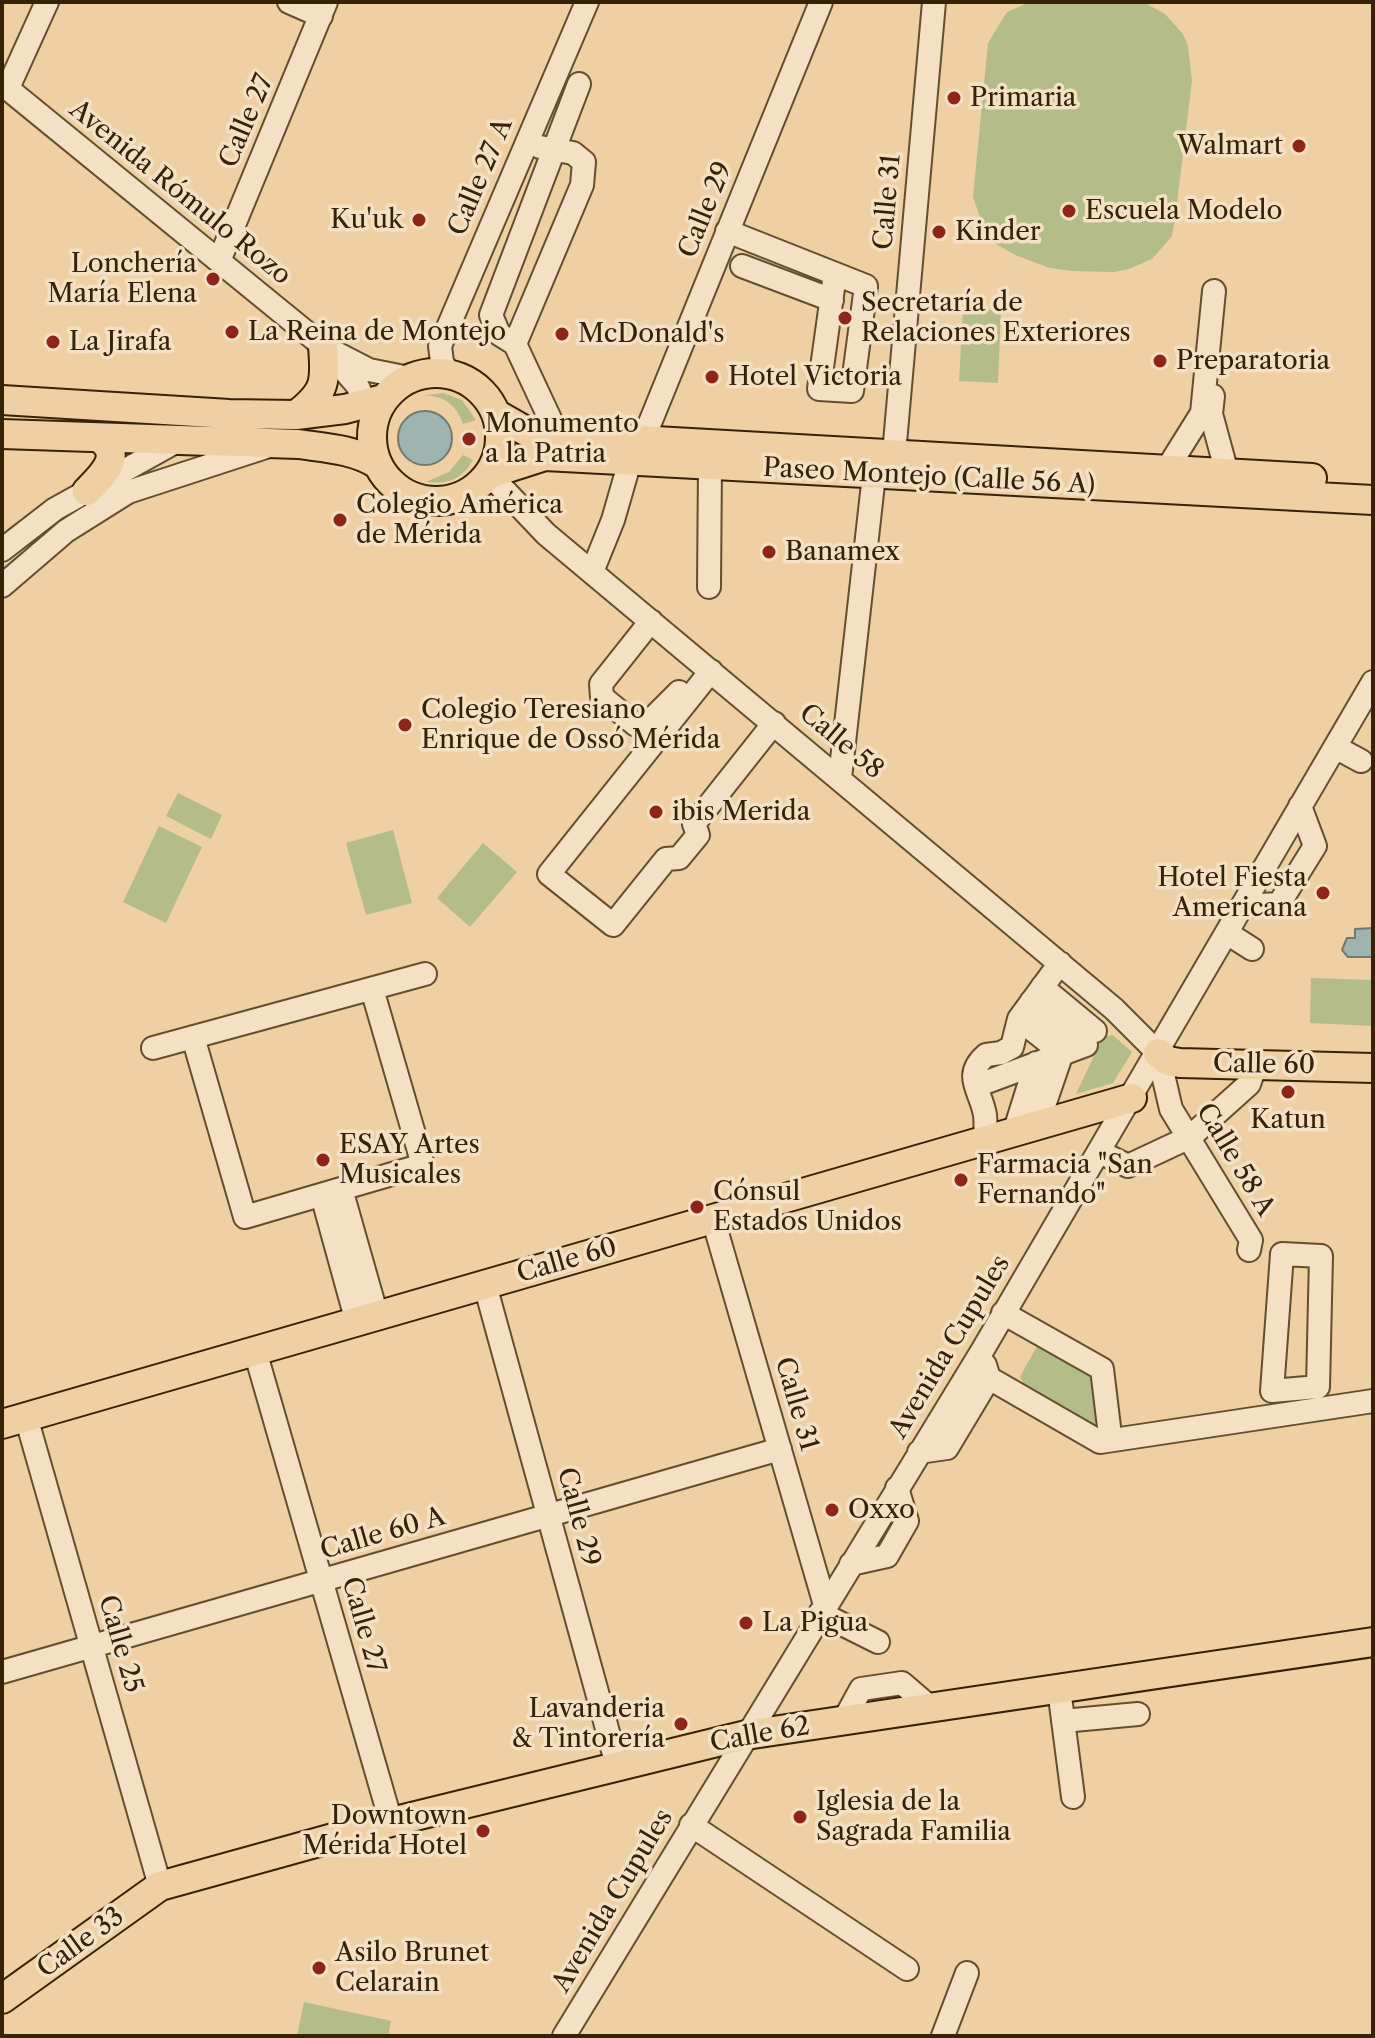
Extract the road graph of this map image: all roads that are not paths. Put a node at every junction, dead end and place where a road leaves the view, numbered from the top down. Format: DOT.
graph roads {
  1 [pos="47,2"];
  2 [pos="289,2"];
  3 [pos="587,2"];
  4 [pos="821,2"];
  5 [pos="934,2"];
  6 [pos="323,9"];
  7 [pos="579,84"];
  8 [pos="5,86"];
  9 [pos="525,145"];
  10 [pos="552,150"];
  11 [pos="727,231"];
  12 [pos="219,261"];
  13 [pos="742,266"];
  14 [pos="835,274"];
  15 [pos="832,300"];
  16 [pos="515,344"];
  17 [pos="323,346"];
  18 [pos="449,374"];
  19 [pos="409,378"];
  20 [pos="2,400"];
  21 [pos="374,407"];
  22 [pos="229,414"];
  23 [pos="496,414"];
  24 [pos="296,415"];
  25 [pos="2,434"];
  26 [pos="558,436"];
  27 [pos="99,438"];
  28 [pos="181,439"];
  29 [pos="279,443"];
  30 [pos="636,450"];
  31 [pos="894,454"];
  32 [pos="377,464"];
  33 [pos="710,465"];
  34 [pos="1167,469"];
  35 [pos="1227,473"];
  36 [pos="489,474"];
  37 [pos="874,475"];
  38 [pos="1373,481"];
  39 [pos="87,491"];
  40 [pos="1373,500"];
  41 [pos="2,550"];
  42 [pos="592,572"];
  43 [pos="2,586"];
  44 [pos="709,587"];
  45 [pos="651,621"];
  46 [pos="708,668"];
  47 [pos="1373,682"];
  48 [pos="774,723"];
  49 [pos="1335,747"];
  50 [pos="1361,761"];
  51 [pos="840,778"];
  52 [pos="1300,806"];
  53 [pos="1242,906"];
  54 [pos="1227,933"];
  55 [pos="1252,949"];
  56 [pos="1060,963"];
  57 [pos="425,974"];
  58 [pos="372,989"];
  59 [pos="1031,1002"];
  60 [pos="1095,1031"];
  61 [pos="193,1037"];
  62 [pos="153,1048"];
  63 [pos="1062,1053"];
  64 [pos="1158,1053"];
  65 [pos="1036,1063"];
  66 [pos="1256,1064"];
  67 [pos="1373,1068"];
  68 [pos="1006,1075"];
  69 [pos="976,1086"];
  70 [pos="1132,1098"];
  71 [pos="1025,1130"];
  72 [pos="1190,1137"];
  73 [pos="986,1141"];
  74 [pos="1100,1152"];
  75 [pos="332,1192"];
  76 [pos="713,1219"];
  77 [pos="1282,1254"];
  78 [pos="485,1285"];
  79 [pos="1003,1313"];
  80 [pos="367,1319"];
  81 [pos="255,1351"];
  82 [pos="982,1351"];
  83 [pos="989,1378"];
  84 [pos="1373,1401"];
  85 [pos="14,1420"];
  86 [pos="1109,1427"];
  87 [pos="780,1449"];
  88 [pos="919,1452"];
  89 [pos="549,1516"];
  90 [pos="321,1581"];
  91 [pos="823,1609"];
  92 [pos="878,1642"];
  93 [pos="1373,1642"];
  94 [pos="92,1647"];
  95 [pos="2,1672"];
  96 [pos="1059,1689"];
  97 [pos="1138,1714"];
  98 [pos="1063,1721"];
  99 [pos="746,1735"];
  100 [pos="617,1765"];
  101 [pos="1073,1797"];
  102 [pos="391,1822"];
  103 [pos="691,1825"];
  104 [pos="160,1886"];
  105 [pos="907,1969"];
  106 [pos="967,1973"];
  107 [pos="2,1999"];
  108 [pos="564,2036"];
  109 [pos="943,2036"];
  1 -- 8 [label="street"];
  2 -- 6 [label="street"];
  3 -- 9 [label="street, Calle 27 A"];
  4 -- 11 [label="street, Calle 29"];
  5 -- 31 [label="street, Calle 31"];
  6 -- 12 [label="street, Calle 27"];
  7 -- 10 [label="street"];
  8 -- 12 [label="street, Avenida Rómulo Rozo"];
  9 -- 10 [label="street"];
  9 -- 18 [label="street, Calle 27 A"];
  10 -- 16 [label="street"];
  10 -- 16 [label="street"];
  11 -- 14 [label="street"];
  11 -- 30 [label="street, Calle 29"];
  12 -- 17 [label="street, Avenida Rómulo Rozo"];
  13 -- 15 [label="street"];
  14 -- 15 [label="street"];
  14 -- 15 [label="street"];
  16 -- 26 [label="street"];
  17 -- 19 [label="street, Avenida Rómulo Rozo"];
  17 -- 21 [label="street, Avenida Rómulo Rozo"];
  17 -- 24 [label="main road"];
  18 -- 19 [label="main road"];
  18 -- 23 [label="main road"];
  19 -- 21 [label="main road"];
  20 -- 22 [label="main road"];
  21 -- 24 [label="main road"];
  21 -- 32 [label="main road"];
  22 -- 24 [label="main road"];
  22 -- 28 [label="street"];
  23 -- 26 [label="main road, Paseo Montejo (Calle 56 A)"];
  23 -- 36 [label="main road"];
  25 -- 27 [label="main road"];
  26 -- 30 [label="main road, Paseo Montejo (Calle 56 A)"];
  27 -- 28 [label="main road"];
  27 -- 39 [label="main road"];
  28 -- 29 [label="main road"];
  28 -- 39 [label="street"];
  29 -- 32 [label="main road"];
  29 -- 43 [label="street"];
  30 -- 31 [label="main road, Paseo Montejo (Calle 56 A)"];
  30 -- 33 [label="main road, Paseo Montejo (Calle 56 A)"];
  30 -- 36 [label="main road, Paseo Montejo (Calle 56 A)"];
  30 -- 42 [label="street, Calle 29"];
  31 -- 34 [label="main road, Paseo Montejo (Calle 56 A)"];
  32 -- 36 [label="main road"];
  33 -- 37 [label="main road, Paseo Montejo (Calle 56 A)"];
  33 -- 44 [label="street"];
  34 -- 35 [label="main road, Paseo Montejo (Calle 56 A)"];
  34 -- 35 [label="street"];
  35 -- 38 [label="main road, Paseo Montejo (Calle 56 A)"];
  36 -- 42 [label="street, Calle 58"];
  37 -- 40 [label="main road, Paseo Montejo (Calle 56 A)"];
  37 -- 51 [label="street"];
  39 -- 41 [label="street"];
  42 -- 45 [label="street, Calle 58"];
  45 -- 46 [label="street, Calle 58"];
  45 -- 46 [label="street"];
  46 -- 48 [label="street, Calle 58"];
  46 -- 48 [label="street"];
  47 -- 49 [label="street, Avenida Cupules"];
  48 -- 51 [label="street, Calle 58"];
  49 -- 50 [label="street"];
  49 -- 52 [label="street, Avenida Cupules"];
  51 -- 56 [label="street, Calle 58"];
  52 -- 53 [label="street, Avenida Cupules"];
  52 -- 53 [label="street"];
  53 -- 54 [label="street, Avenida Cupules"];
  54 -- 55 [label="street"];
  54 -- 64 [label="street, Avenida Cupules"];
  56 -- 59 [label="street"];
  56 -- 64 [label="street, Calle 58"];
  57 -- 58 [label="street"];
  58 -- 61 [label="street"];
  58 -- 75 [label="street"];
  59 -- 60 [label="street"];
  59 -- 63 [label="street"];
  59 -- 69 [label="street"];
  61 -- 62 [label="street"];
  61 -- 75 [label="street"];
  63 -- 65 [label="street"];
  63 -- 71 [label="street"];
  64 -- 66 [label="main road, Calle 60"];
  64 -- 70 [label="street, Avenida Cupules"];
  64 -- 72 [label="street, Calle 58 A"];
  65 -- 68 [label="street"];
  65 -- 71 [label="street"];
  66 -- 67 [label="main road, Calle 60"];
  66 -- 72 [label="street"];
  68 -- 69 [label="street"];
  68 -- 73 [label="street"];
  69 -- 73 [label="street"];
  70 -- 71 [label="main road, Calle 60"];
  70 -- 74 [label="street, Avenida Cupules"];
  71 -- 73 [label="main road, Calle 60"];
  72 -- 74 [label="street"];
  72 -- 77 [label="street, Calle 58 A"];
  73 -- 76 [label="main road, Calle 60"];
  74 -- 79 [label="street, Avenida Cupules"];
  75 -- 80 [label="street"];
  76 -- 78 [label="main road, Calle 60"];
  76 -- 87 [label="street, Calle 31"];
  77 -- 77 [label="street"];
  78 -- 80 [label="main road, Calle 60"];
  78 -- 89 [label="street, Calle 29"];
  79 -- 82 [label="street, Avenida Cupules"];
  79 -- 86 [label="street"];
  80 -- 81 [label="main road, Calle 60"];
  81 -- 85 [label="main road, Calle 60"];
  81 -- 90 [label="street, Calle 27"];
  82 -- 83 [label="street"];
  82 -- 88 [label="street, Avenida Cupules"];
  83 -- 84 [label="street"];
  83 -- 88 [label="street"];
  85 -- 94 [label="street, Calle 25"];
  87 -- 89 [label="street, Calle 60 A"];
  87 -- 91 [label="street, Calle 31"];
  88 -- 91 [label="street, Avenida Cupules"];
  89 -- 90 [label="street, Calle 60 A"];
  89 -- 100 [label="street, Calle 29"];
  90 -- 94 [label="street, Calle 60 A"];
  90 -- 102 [label="street, Calle 27"];
  91 -- 92 [label="street"];
  91 -- 99 [label="street, Avenida Cupules"];
  93 -- 96 [label="main road, Calle 62"];
  94 -- 95 [label="street, Calle 60 A"];
  94 -- 104 [label="street, Calle 25"];
  96 -- 98 [label="street"];
  96 -- 99 [label="main road, Calle 62"];
  97 -- 98 [label="street"];
  98 -- 101 [label="street"];
  99 -- 100 [label="main road, Calle 62"];
  99 -- 103 [label="street, Avenida Cupules"];
  100 -- 102 [label="main road, Calle 62"];
  102 -- 104 [label="main road, Calle 62"];
  103 -- 105 [label="street"];
  103 -- 108 [label="street, Avenida Cupules"];
  104 -- 107 [label="main road, Calle 33"];
  106 -- 109 [label="street"];
}
